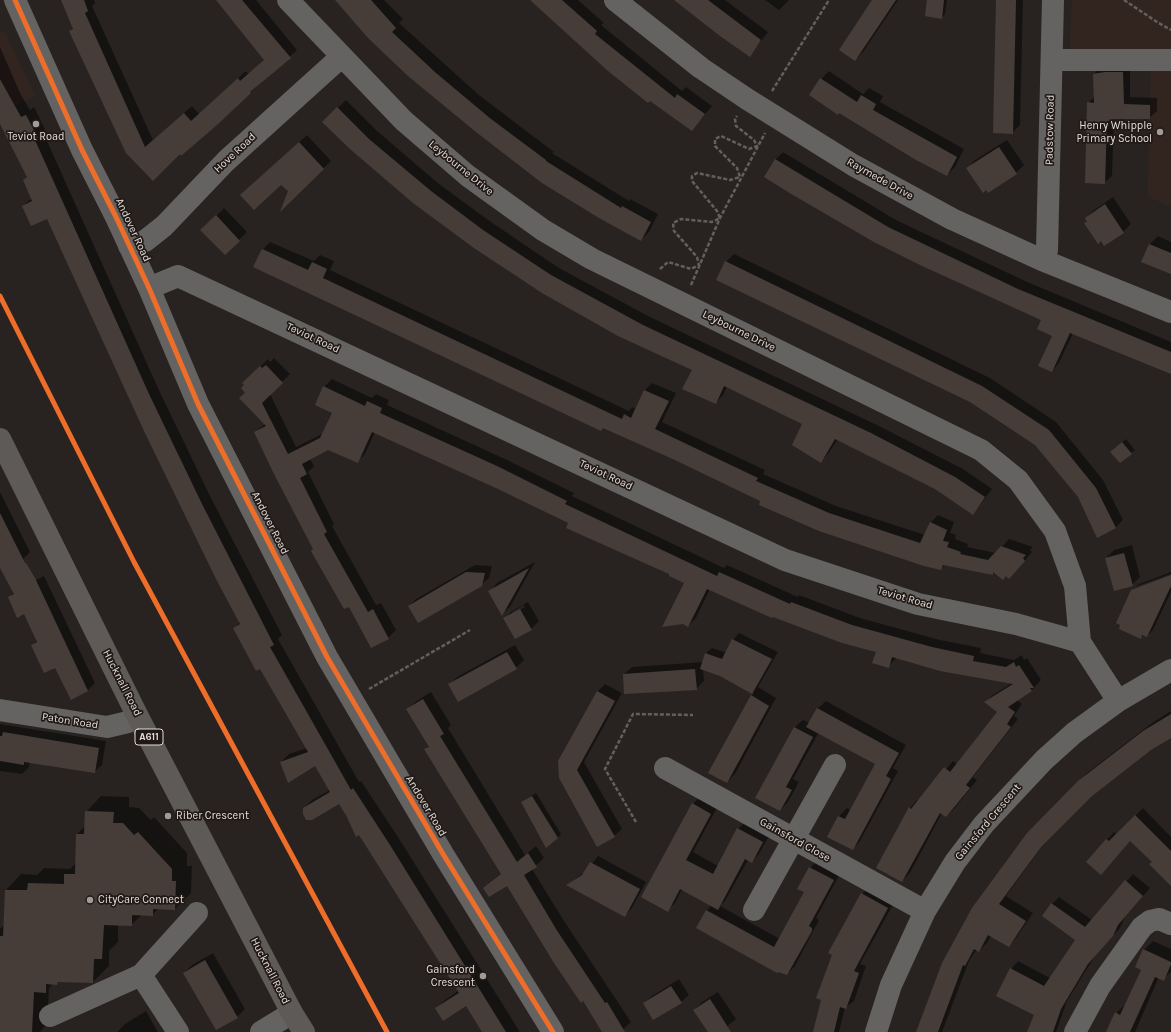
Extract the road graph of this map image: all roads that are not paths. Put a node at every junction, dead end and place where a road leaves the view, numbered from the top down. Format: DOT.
graph roads {
  1 [pos="15,0"];
  2 [pos="288,0"];
  3 [pos="615,0"];
  4 [pos="1053,0"];
  5 [pos="341,57"];
  6 [pos="1052,60"];
  7 [pos="1171,60"];
  8 [pos="129,246"];
  9 [pos="1042,260"];
  10 [pos="148,288"];
  11 [pos="1171,312"];
  12 [pos="0,439"];
  13 [pos="1080,642"];
  14 [pos="1171,670"];
  15 [pos="1118,701"];
  16 [pos="0,710"];
  17 [pos="138,717"];
  18 [pos="835,765"];
  19 [pos="664,768"];
  20 [pos="794,839"];
  21 [pos="754,910"];
  22 [pos="925,911"];
  23 [pos="197,913"];
  24 [pos="1171,924"];
  25 [pos="141,975"];
  26 [pos="292,1013"];
  27 [pos="50,1016"];
  28 [pos="178,1032"];
  29 [pos="261,1032"];
  30 [pos="304,1032"];
  31 [pos="553,1032"];
  32 [pos="876,1032"];
  33 [pos="1075,1032"];
  1 -- 8 [label="street, Andover Road"];
  2 -- 5 [label="street, Leybourne Drive"];
  3 -- 9 [label="street, Raymede Drive"];
  4 -- 6 [label="street, Padstow Road"];
  5 -- 8 [label="street, Hove Road"];
  5 -- 13 [label="street, Leybourne Drive"];
  6 -- 7 [label="street"];
  6 -- 9 [label="street, Padstow Road"];
  8 -- 10 [label="street, Andover Road"];
  9 -- 11 [label="street, Raymede Drive"];
  10 -- 13 [label="street, Teviot Road"];
  10 -- 31 [label="street, Andover Road"];
  12 -- 17 [label="main road, Hucknall Road / A611"];
  13 -- 15 [label="street, Leybourne Drive"];
  14 -- 15 [label="street, Gainsford Crescent"];
  15 -- 22 [label="street, Gainsford Crescent"];
  16 -- 17 [label="street, Paton Road"];
  17 -- 26 [label="main road, Hucknall Road / A611"];
  18 -- 20 [label="street"];
  19 -- 20 [label="street, Gainsford Close"];
  20 -- 21 [label="street"];
  20 -- 22 [label="street, Gainsford Close"];
  22 -- 32 [label="street, Gainsford Crescent"];
  23 -- 25 [label="street"];
  24 -- 33 [label="street"];
  25 -- 27 [label="street"];
  25 -- 28 [label="street"];
  26 -- 29 [label="street"];
  26 -- 30 [label="main road, Hucknall Road / A611"];
}
